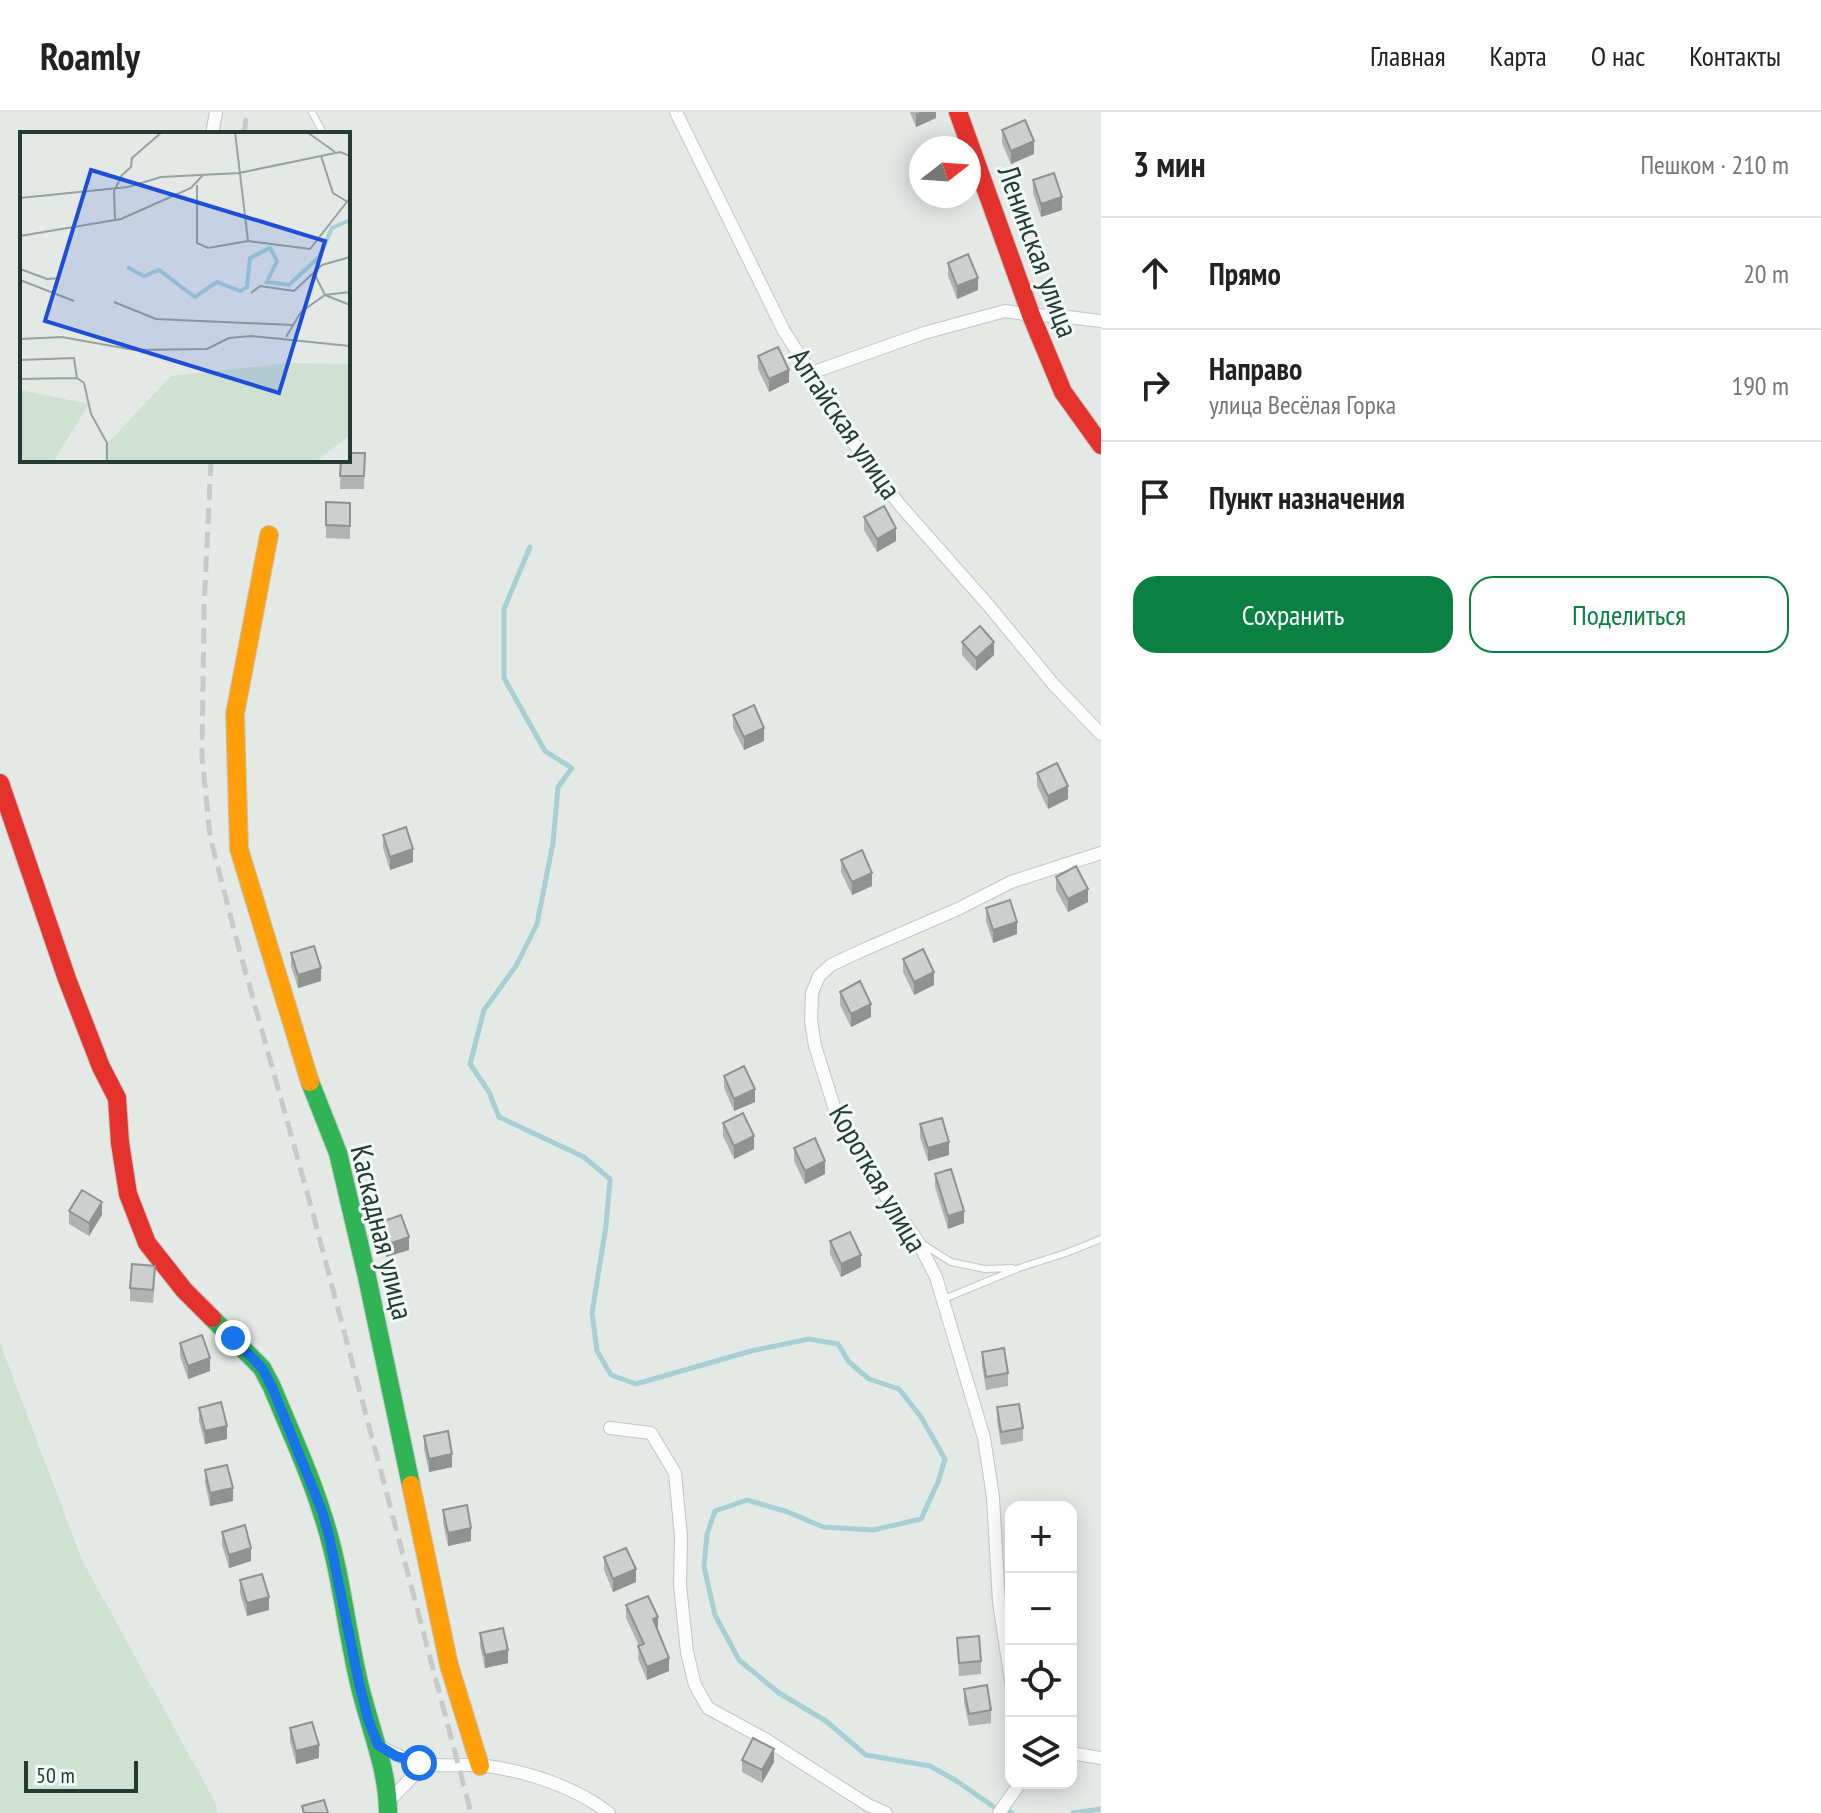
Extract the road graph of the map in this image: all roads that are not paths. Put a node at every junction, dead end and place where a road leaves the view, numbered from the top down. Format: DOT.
graph roads {
  1 [pos="216,112"];
  2 [pos="312,112"];
  3 [pos="676,112"];
  4 [pos="958,112"];
  5 [pos="321,129"];
  6 [pos="212,132"];
  7 [pos="1031,315"];
  8 [pos="1101,321"];
  9 [pos="811,373"];
  10 [pos="1101,445"];
  11 [pos="269,535"];
  12 [pos="1101,734"];
  13 [pos="0,783"];
  14 [pos="1101,853"];
  15 [pos="1101,1239"];
  16 [pos="917,1240"];
  17 [pos="1019,1268"];
  18 [pos="944,1299"];
  19 [pos="610,1428"];
  20 [pos="1006,1645"];
  21 [pos="378,1745"];
  22 [pos="1077,1754"];
  23 [pos="1101,1758"];
  24 [pos="433,1765"];
  25 [pos="480,1766"];
  26 [pos="1016,1789"];
  27 [pos="388,1807"];
  28 [pos="866,1809"];
  29 [pos="609,1813"];
  30 [pos="886,1813"];
  31 [pos="999,1813"];
  1 -- 6 [label="street"];
  2 -- 5 [label="lane"];
  3 -- 9 [label="street, Алтайская улица"];
  4 -- 7 [label="street, Ленинская улица"];
  7 -- 8 [label="street"];
  7 -- 9 [label="street"];
  7 -- 10 [label="street, Ленинская улица"];
  9 -- 12 [label="street, Алтайская улица"];
  11 -- 25 [label="street, Каскадная улица"];
  13 -- 21 [label="street"];
  14 -- 16 [label="street, Короткая улица"];
  15 -- 17 [label="lane"];
  16 -- 17 [label="lane"];
  16 -- 18 [label="street, Короткая улица"];
  17 -- 18 [label="lane"];
  18 -- 20 [label="street, Короткая улица"];
  19 -- 28 [label="street"];
  21 -- 24 [label="street"];
  21 -- 27 [label="street"];
  22 -- 23 [label="street"];
  24 -- 25 [label="street"];
  24 -- 27 [label="street"];
  25 -- 29 [label="street"];
  26 -- 31 [label="street"];
  28 -- 30 [label="street"];
}
